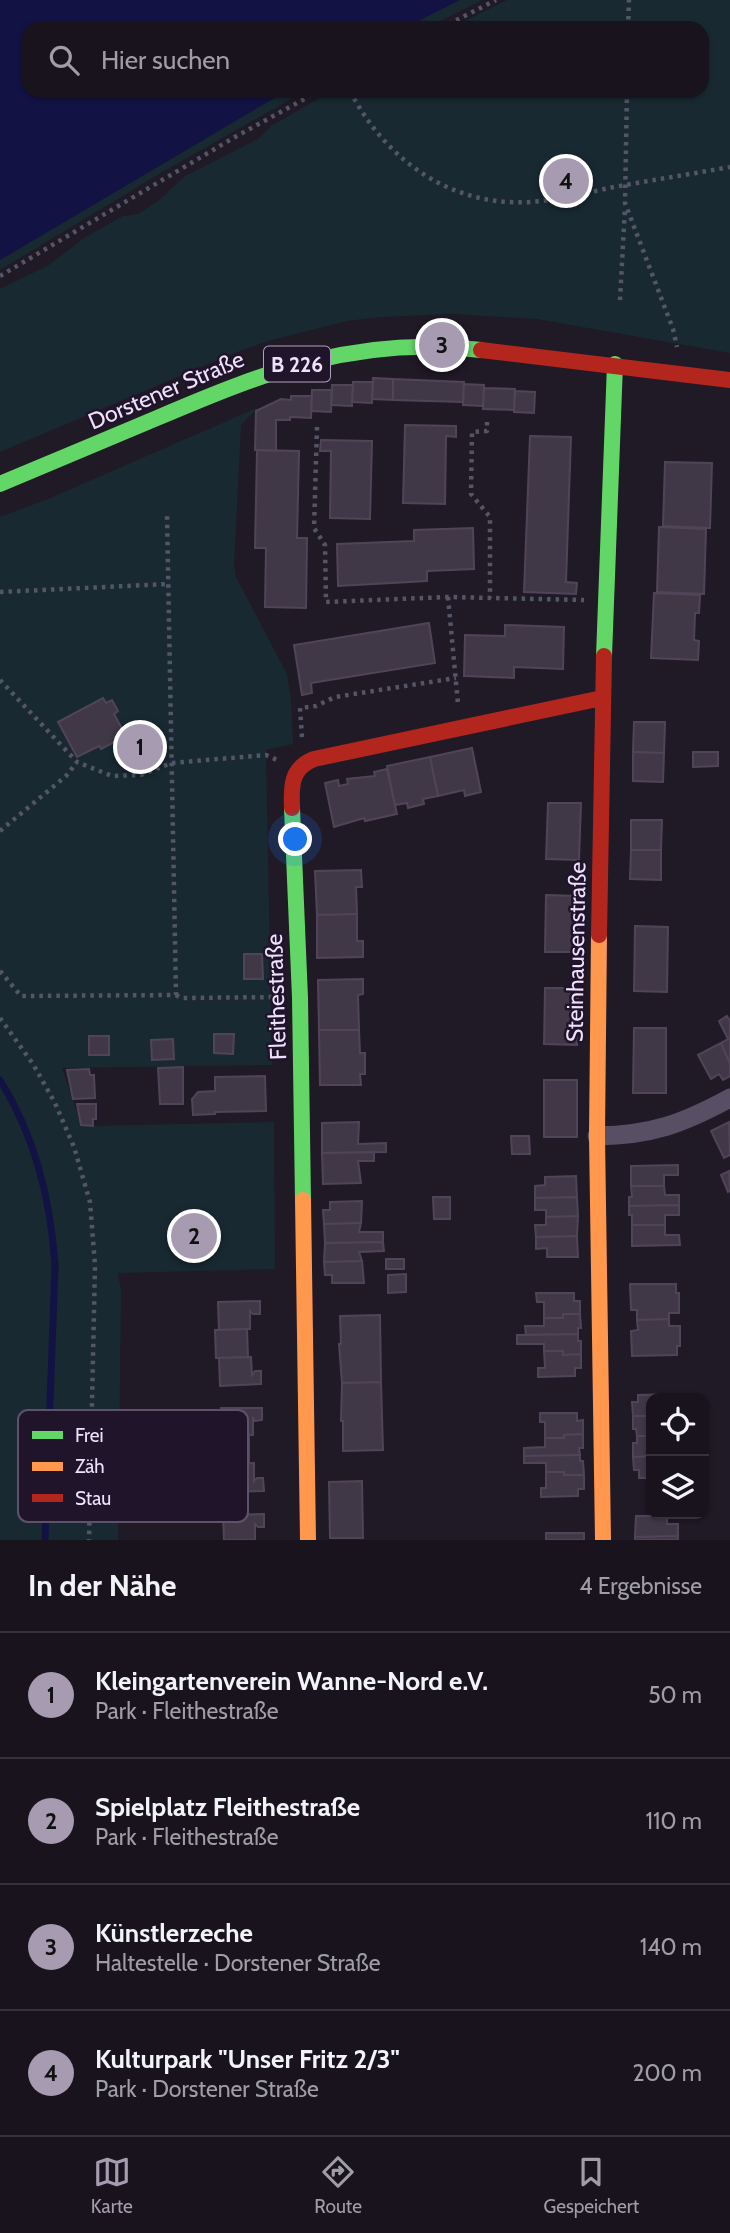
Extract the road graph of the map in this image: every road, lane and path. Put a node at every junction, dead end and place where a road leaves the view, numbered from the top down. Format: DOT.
graph roads {
  1 [pos="496,0"];
  2 [pos="629,0"];
  3 [pos="455,21"];
  4 [pos="628,21"];
  5 [pos="306,98"];
  6 [pos="354,98"];
  7 [pos="627,98"];
  8 [pos="730,167"];
  9 [pos="625,185"];
  10 [pos="625,203"];
  11 [pos="0,276"];
  12 [pos="621,300"];
  13 [pos="615,364"];
  14 [pos="676,372"];
  15 [pos="730,380"];
  16 [pos="487,422"];
  17 [pos="317,427"];
  18 [pos="0,484"];
  19 [pos="167,515"];
  20 [pos="168,584"];
  21 [pos="0,592"];
  22 [pos="448,597"];
  23 [pos="490,598"];
  24 [pos="606,601"];
  25 [pos="456,678"];
  26 [pos="0,680"];
  27 [pos="602,698"];
  28 [pos="472,724"];
  29 [pos="76,762"];
  30 [pos="171,764"];
  31 [pos="301,765"];
  32 [pos="0,831"];
  33 [pos="0,971"];
  34 [pos="176,995"];
  35 [pos="300,998"];
  36 [pos="0,1018"];
  37 [pos="730,1098"];
  38 [pos="597,1136"];
  39 [pos="92,1410"];
  40 [pos="89,1522"];
  41 [pos="89,1540"];
  42 [pos="308,1540"];
  43 [pos="603,1540"];
  1 -- 3 [label="path"];
  2 -- 4 [label="path"];
  5 -- 11 [label="path"];
  6 -- 9 [label="path"];
  7 -- 9 [label="path"];
  8 -- 9 [label="path"];
  9 -- 10 [label="path"];
  10 -- 12 [label="path"];
  10 -- 14 [label="path"];
  13 -- 14 [label="street, Dorstener Straße / B 226"];
  13 -- 18 [label="street, Dorstener Straße / B 226"];
  13 -- 24 [label="street, Steinhausenstraße"];
  14 -- 15 [label="street, Dorstener Straße / B 226"];
  16 -- 23 [label="path"];
  17 -- 22 [label="path"];
  19 -- 20 [label="path"];
  20 -- 21 [label="path"];
  20 -- 30 [label="path"];
  22 -- 23 [label="path"];
  22 -- 25 [label="path"];
  23 -- 24 [label="path"];
  24 -- 27 [label="street, Steinhausenstraße"];
  25 -- 28 [label="path"];
  25 -- 31 [label="path"];
  26 -- 29 [label="path"];
  27 -- 28 [label="street"];
  27 -- 38 [label="street, Steinhausenstraße"];
  28 -- 31 [label="street"];
  29 -- 30 [label="path"];
  29 -- 32 [label="path"];
  30 -- 31 [label="path"];
  30 -- 34 [label="path"];
  31 -- 35 [label="street, Fleithestraße"];
  33 -- 34 [label="path"];
  34 -- 35 [label="path"];
  35 -- 42 [label="street, Fleithestraße"];
  36 -- 39 [label="path"];
  37 -- 38 [label="street"];
  38 -- 43 [label="street, Steinhausenstraße"];
  40 -- 41 [label="path"];
}
